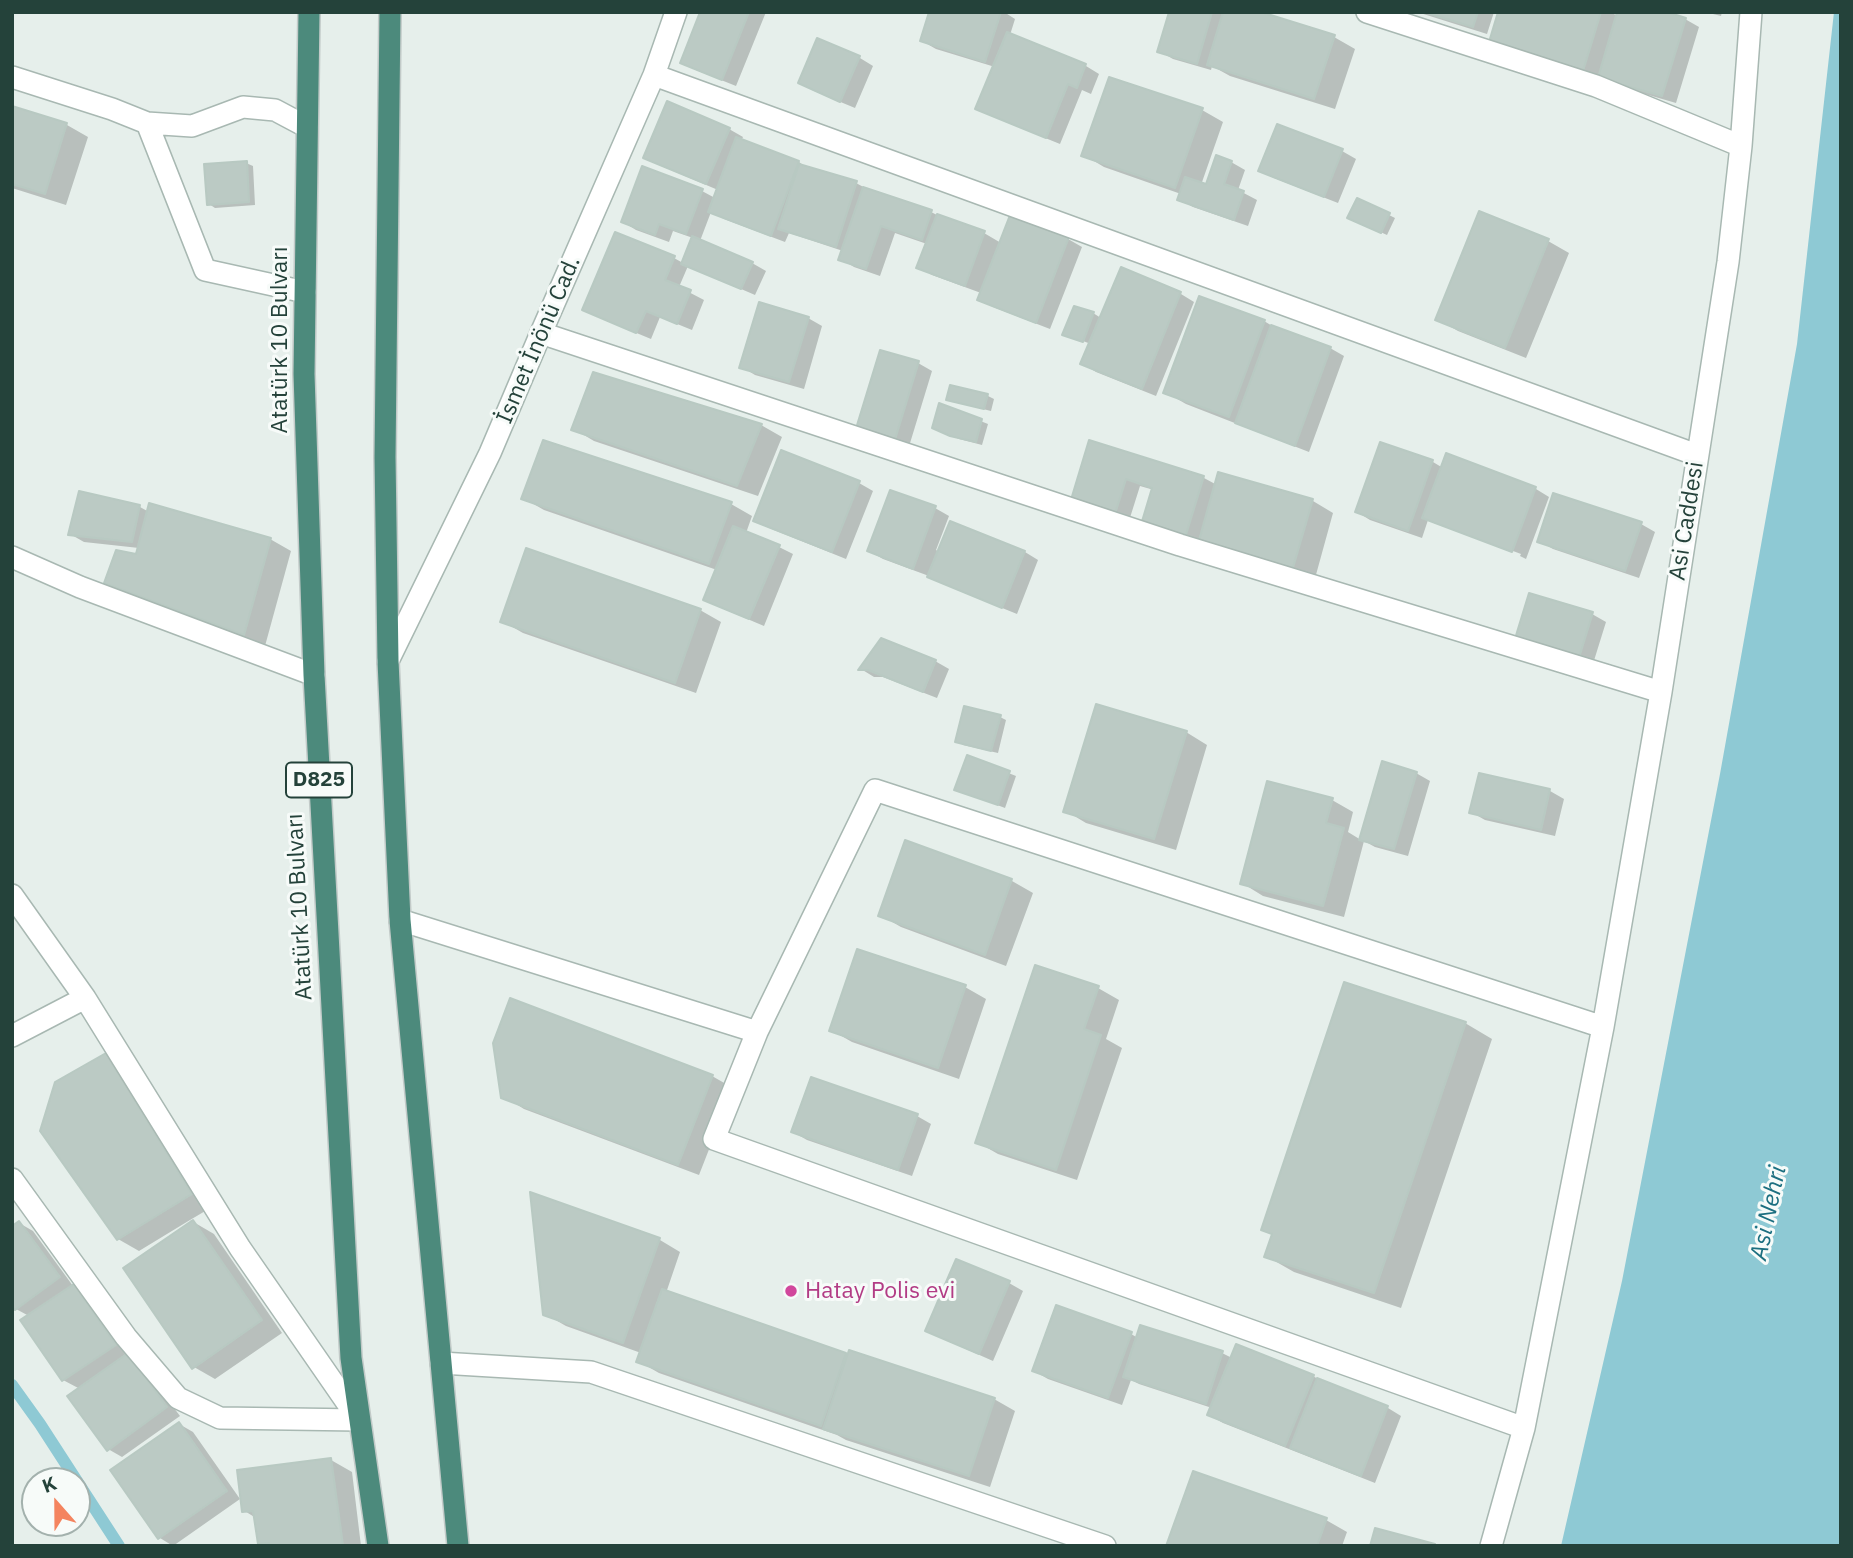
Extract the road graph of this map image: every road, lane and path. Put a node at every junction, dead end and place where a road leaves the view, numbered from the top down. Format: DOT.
graph roads {
  1 [pos="309,12"];
  2 [pos="390,12"];
  3 [pos="676,12"];
  4 [pos="1367,12"];
  5 [pos="1751,12"];
  6 [pos="654,75"];
  7 [pos="12,77"];
  8 [pos="147,123"];
  9 [pos="307,127"];
  10 [pos="1741,146"];
  11 [pos="305,292"];
  12 [pos="541,333"];
  13 [pos="1697,455"];
  14 [pos="12,557"];
  15 [pos="388,661"];
  16 [pos="314,675"];
  17 [pos="1661,692"];
  18 [pos="12,895"];
  19 [pos="400,920"];
  20 [pos="85,998"];
  21 [pos="1603,1027"];
  22 [pos="757,1032"];
  23 [pos="12,1036"];
  24 [pos="12,1179"];
  25 [pos="441,1363"];
  26 [pos="359,1420"];
  27 [pos="1524,1428"];
  28 [pos="378,1546"];
  29 [pos="458,1546"];
  30 [pos="1105,1546"];
  31 [pos="1491,1546"];
  1 -- 9 [label="highway, Atatürk 10 Bulvarı / D825"];
  2 -- 15 [label="highway"];
  3 -- 6 [label="street, İsmet İnönü Cad."];
  4 -- 10 [label="street"];
  5 -- 10 [label="street, Asi Caddesi"];
  6 -- 12 [label="street, İsmet İnönü Cad."];
  6 -- 13 [label="street"];
  7 -- 8 [label="street"];
  8 -- 9 [label="street"];
  8 -- 11 [label="street"];
  9 -- 11 [label="highway, Atatürk 10 Bulvarı / D825"];
  10 -- 13 [label="street, Asi Caddesi"];
  11 -- 16 [label="highway, Atatürk 10 Bulvarı / D825"];
  12 -- 15 [label="street, İsmet İnönü Cad."];
  12 -- 17 [label="street"];
  13 -- 17 [label="street, Asi Caddesi"];
  14 -- 16 [label="street"];
  15 -- 19 [label="highway"];
  16 -- 26 [label="highway, Atatürk 10 Bulvarı / D825"];
  17 -- 21 [label="street, Asi Caddesi"];
  18 -- 20 [label="street"];
  19 -- 22 [label="street"];
  19 -- 25 [label="highway"];
  20 -- 23 [label="street"];
  20 -- 26 [label="street"];
  21 -- 22 [label="street"];
  21 -- 27 [label="street, Asi Caddesi"];
  22 -- 27 [label="street"];
  24 -- 26 [label="street"];
  25 -- 29 [label="highway"];
  25 -- 30 [label="street"];
  26 -- 28 [label="highway, Atatürk 10 Bulvarı / D825"];
  27 -- 31 [label="street, Asi Caddesi"];
}
